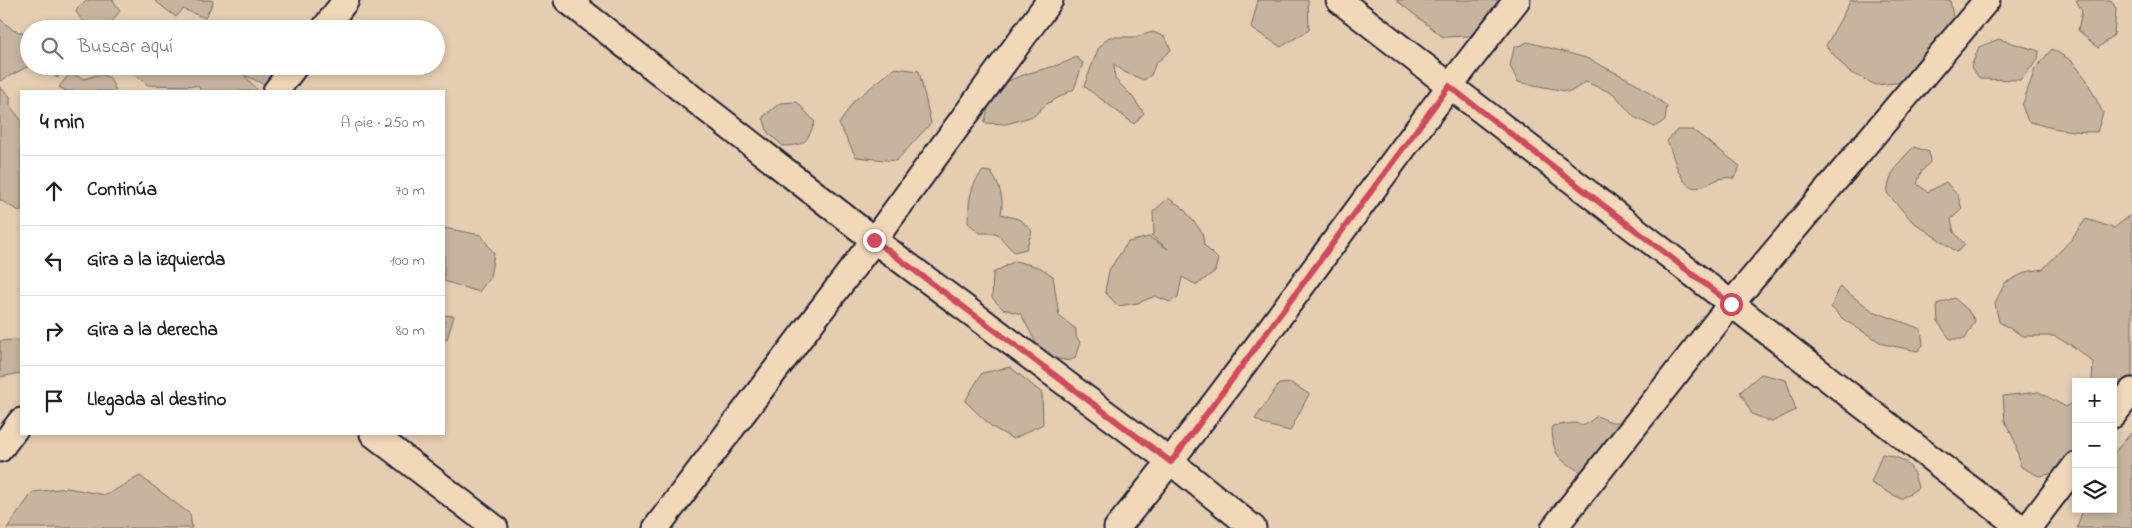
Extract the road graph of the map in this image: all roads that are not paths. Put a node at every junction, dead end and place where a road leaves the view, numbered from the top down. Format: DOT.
graph roads {
  1 [pos="346,0"];
  2 [pos="567,0"];
  3 [pos="1050,0"];
  4 [pos="1339,0"];
  5 [pos="1517,0"];
  6 [pos="1987,0"];
  7 [pos="331,20"];
  8 [pos="288,75"];
  9 [pos="1449,86"];
  10 [pos="277,90"];
  11 [pos="874,240"];
  12 [pos="1731,304"];
  13 [pos="2132,390"];
  14 [pos="2117,410"];
  15 [pos="20,422"];
  16 [pos="374,435"];
  17 [pos="0,448"];
  18 [pos="1171,462"];
  19 [pos="2074,468"];
  20 [pos="495,528"];
  21 [pos="656,528"];
  22 [pos="1117,528"];
  23 [pos="1253,528"];
  24 [pos="1554,528"];
  25 [pos="2021,528"];
  26 [pos="2028,528"];
  1 -- 7 [label="street"];
  2 -- 11 [label="street"];
  3 -- 11 [label="street"];
  4 -- 9 [label="street"];
  5 -- 9 [label="street"];
  6 -- 12 [label="street"];
  8 -- 10 [label="street"];
  9 -- 12 [label="street"];
  9 -- 18 [label="street"];
  11 -- 18 [label="street"];
  11 -- 21 [label="street"];
  12 -- 24 [label="street"];
  12 -- 25 [label="street"];
  13 -- 14 [label="street"];
  15 -- 17 [label="street"];
  16 -- 20 [label="street"];
  18 -- 22 [label="street"];
  18 -- 23 [label="street"];
  19 -- 26 [label="street"];
}
